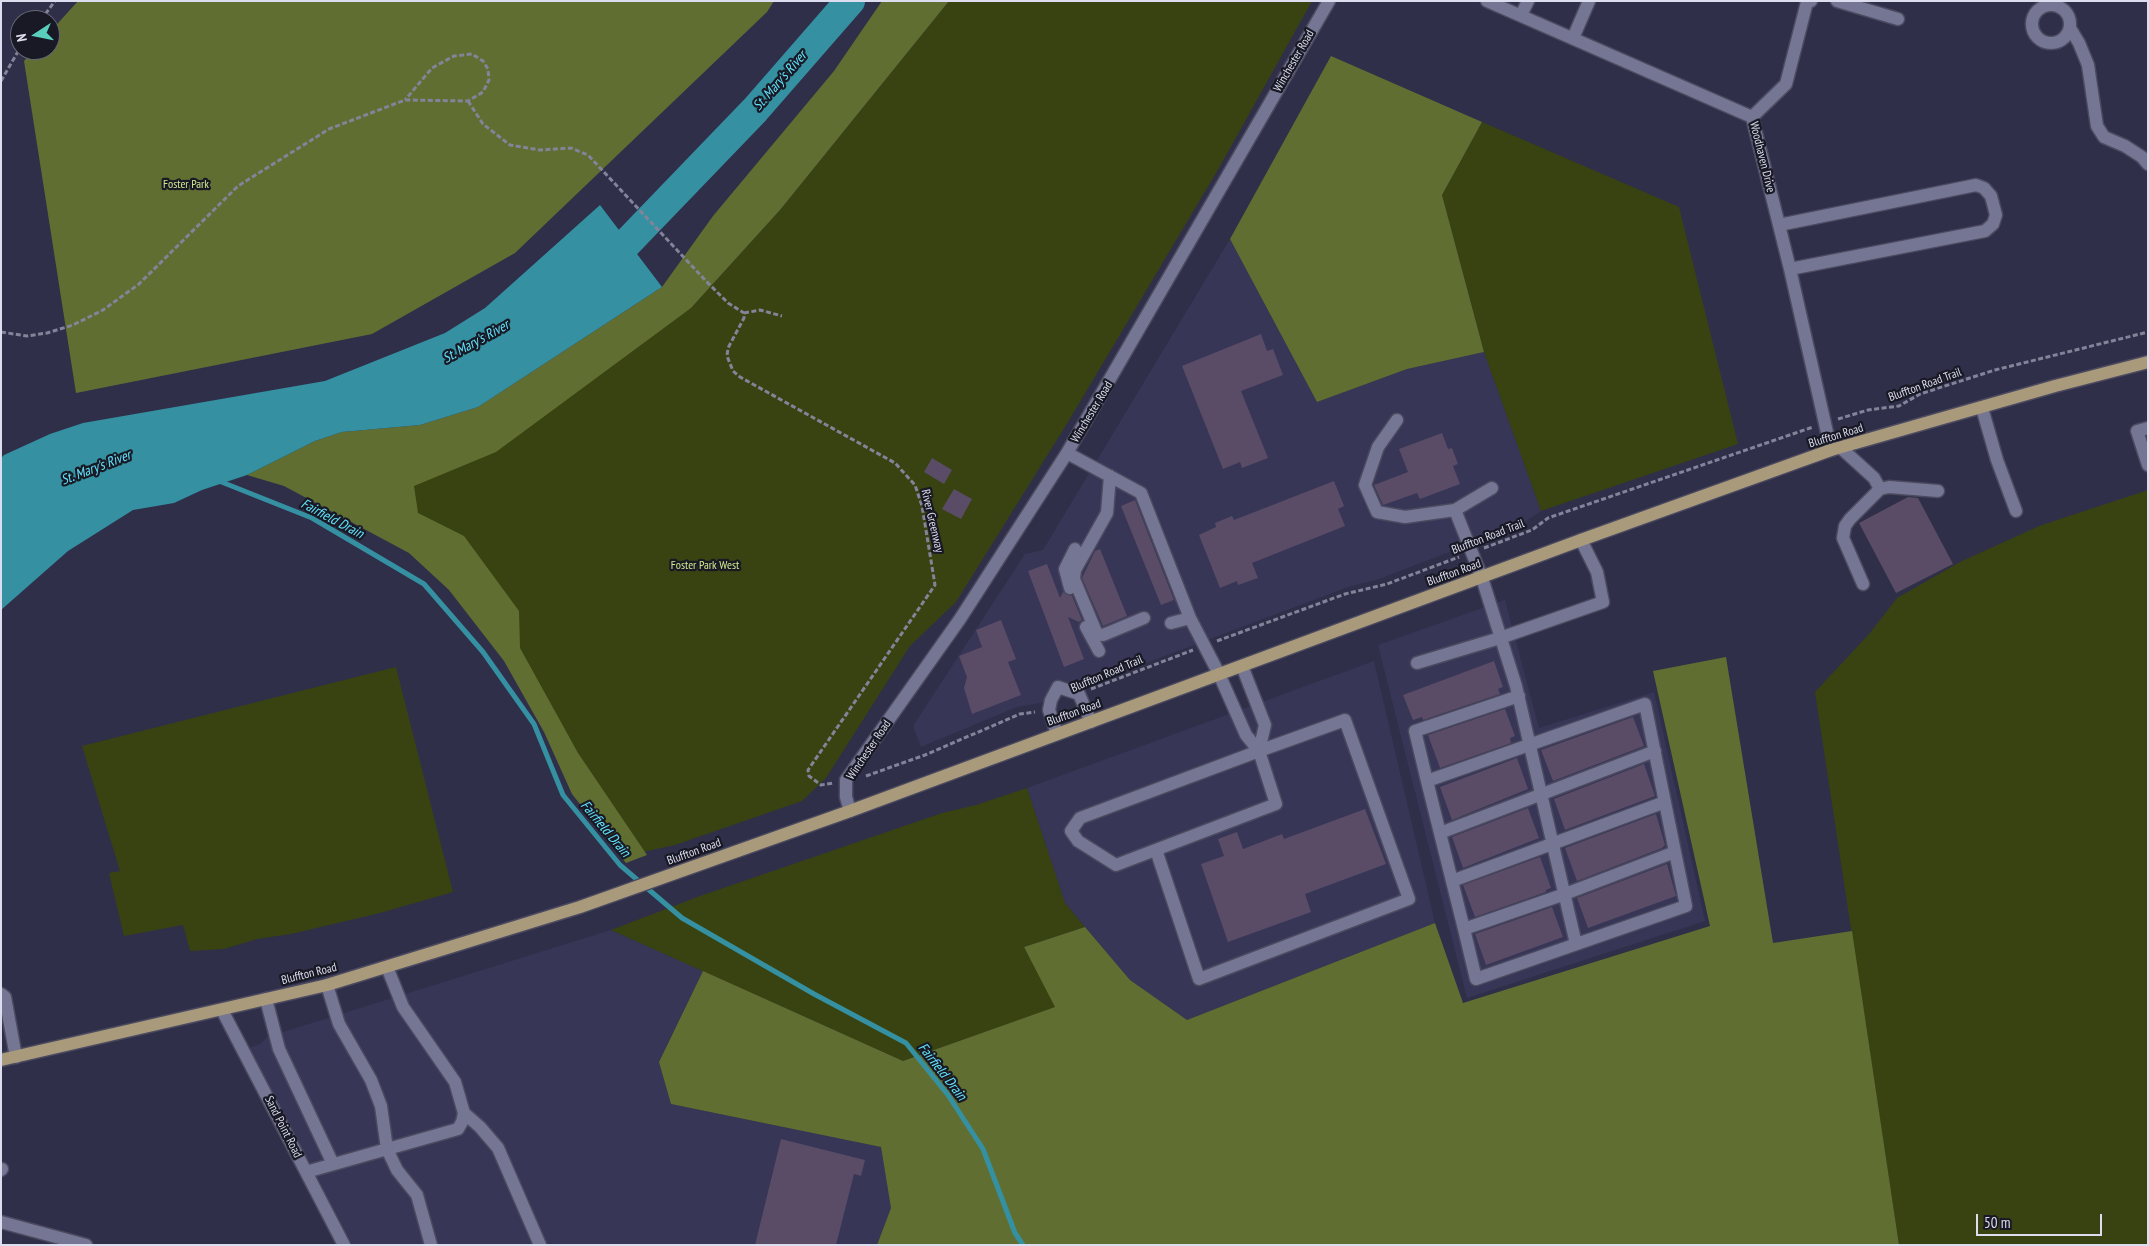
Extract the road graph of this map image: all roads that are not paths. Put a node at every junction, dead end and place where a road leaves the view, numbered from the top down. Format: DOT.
graph roads {
  1 [pos="1329,1"];
  2 [pos="1487,1"];
  3 [pos="1528,1"];
  4 [pos="1589,1"];
  5 [pos="1811,1"];
  6 [pos="1837,1"];
  7 [pos="1521,15"];
  8 [pos="1898,19"];
  9 [pos="2070,28"];
  10 [pos="1573,38"];
  11 [pos="1752,117"];
  12 [pos="2148,164"];
  13 [pos="1779,225"];
  14 [pos="1790,269"];
  15 [pos="2148,362"];
  16 [pos="1982,408"];
  17 [pos="1397,420"];
  18 [pos="2142,429"];
  19 [pos="1836,449"];
  20 [pos="1067,453"];
  21 [pos="2148,465"];
  22 [pos="1110,476"];
  23 [pos="1492,488"];
  24 [pos="1880,489"];
  25 [pos="1938,491"];
  26 [pos="1455,510"];
  27 [pos="2016,510"];
  28 [pos="1581,540"];
  29 [pos="1075,549"];
  30 [pos="1482,578"];
  31 [pos="1863,584"];
  32 [pos="1144,618"];
  33 [pos="1190,618"];
  34 [pos="1171,623"];
  35 [pos="1500,638"];
  36 [pos="1099,651"];
  37 [pos="1417,663"];
  38 [pos="1242,666"];
  39 [pos="1219,674"];
  40 [pos="1519,696"];
  41 [pos="1091,722"];
  42 [pos="1057,734"];
  43 [pos="1530,744"];
  44 [pos="1259,751"];
  45 [pos="1655,751"];
  46 [pos="1427,781"];
  47 [pos="1541,793"];
  48 [pos="1665,802"];
  49 [pos="850,811"];
  50 [pos="1440,833"];
  51 [pos="1553,844"];
  52 [pos="1156,850"];
  53 [pos="1675,852"];
  54 [pos="1452,881"];
  55 [pos="1565,894"];
  56 [pos="1464,929"];
  57 [pos="1576,944"];
  58 [pos="387,967"];
  59 [pos="327,985"];
  60 [pos="1,994"];
  61 [pos="266,999"];
  62 [pos="222,1010"];
  63 [pos="16,1057"];
  64 [pos="1,1060"];
  65 [pos="464,1113"];
  66 [pos="387,1149"];
  67 [pos="333,1164"];
  68 [pos="306,1172"];
  69 [pos="1,1222"];
  70 [pos="86,1245"];
  71 [pos="344,1245"];
  72 [pos="431,1245"];
  73 [pos="540,1245"];
  1 -- 20 [label="street, Winchester Road"];
  2 -- 7 [label="street, Woodhaven Drive"];
  3 -- 7 [label="street"];
  4 -- 10 [label="street"];
  5 -- 11 [label="street"];
  6 -- 8 [label="street"];
  7 -- 10 [label="street, Woodhaven Drive"];
  9 -- 12 [label="street"];
  10 -- 11 [label="street, Woodhaven Drive"];
  11 -- 13 [label="street, Woodhaven Drive"];
  13 -- 14 [label="street, Woodhaven Drive"];
  13 -- 14 [label="street"];
  14 -- 19 [label="street, Woodhaven Drive"];
  15 -- 16 [label="main road, Bluffton Road"];
  16 -- 19 [label="main road, Bluffton Road"];
  16 -- 27 [label="street"];
  17 -- 26 [label="street"];
  18 -- 21 [label="street"];
  19 -- 24 [label="street"];
  19 -- 28 [label="main road, Bluffton Road"];
  20 -- 22 [label="street"];
  20 -- 49 [label="street, Winchester Road"];
  22 -- 32 [label="street"];
  22 -- 33 [label="street"];
  23 -- 26 [label="street"];
  24 -- 25 [label="street"];
  24 -- 31 [label="street"];
  26 -- 30 [label="street"];
  28 -- 30 [label="main road, Bluffton Road"];
  28 -- 35 [label="street"];
  29 -- 36 [label="street"];
  30 -- 35 [label="street"];
  30 -- 38 [label="main road, Bluffton Road"];
  33 -- 34 [label="street"];
  33 -- 39 [label="street"];
  35 -- 37 [label="street"];
  35 -- 40 [label="street"];
  38 -- 39 [label="main road, Bluffton Road"];
  38 -- 44 [label="street"];
  39 -- 41 [label="main road, Bluffton Road"];
  39 -- 44 [label="street"];
  40 -- 43 [label="street"];
  40 -- 46 [label="street"];
  41 -- 42 [label="main road, Bluffton Road"];
  41 -- 42 [label="street"];
  42 -- 49 [label="main road, Bluffton Road"];
  43 -- 45 [label="street"];
  43 -- 46 [label="street"];
  43 -- 47 [label="street"];
  44 -- 52 [label="street"];
  44 -- 52 [label="street"];
  44 -- 52 [label="street"];
  45 -- 47 [label="street"];
  45 -- 48 [label="street"];
  46 -- 50 [label="street"];
  47 -- 50 [label="street"];
  47 -- 51 [label="street"];
  48 -- 51 [label="street"];
  48 -- 53 [label="street"];
  49 -- 58 [label="main road, Bluffton Road"];
  50 -- 54 [label="street"];
  51 -- 54 [label="street"];
  51 -- 55 [label="street"];
  53 -- 55 [label="street"];
  53 -- 57 [label="street"];
  54 -- 56 [label="street"];
  55 -- 56 [label="street"];
  55 -- 57 [label="street"];
  56 -- 57 [label="street"];
  58 -- 59 [label="main road, Bluffton Road"];
  58 -- 65 [label="street"];
  59 -- 61 [label="main road, Bluffton Road"];
  59 -- 66 [label="street"];
  60 -- 63 [label="street"];
  61 -- 62 [label="main road, Bluffton Road"];
  61 -- 67 [label="street"];
  62 -- 63 [label="main road, Bluffton Road"];
  62 -- 68 [label="street, Sand Point Road"];
  63 -- 64 [label="main road, Bluffton Road"];
  65 -- 66 [label="street"];
  65 -- 73 [label="street"];
  66 -- 67 [label="street"];
  66 -- 72 [label="street"];
  67 -- 68 [label="street"];
  68 -- 71 [label="street, Sand Point Road"];
  69 -- 70 [label="street"];
}
